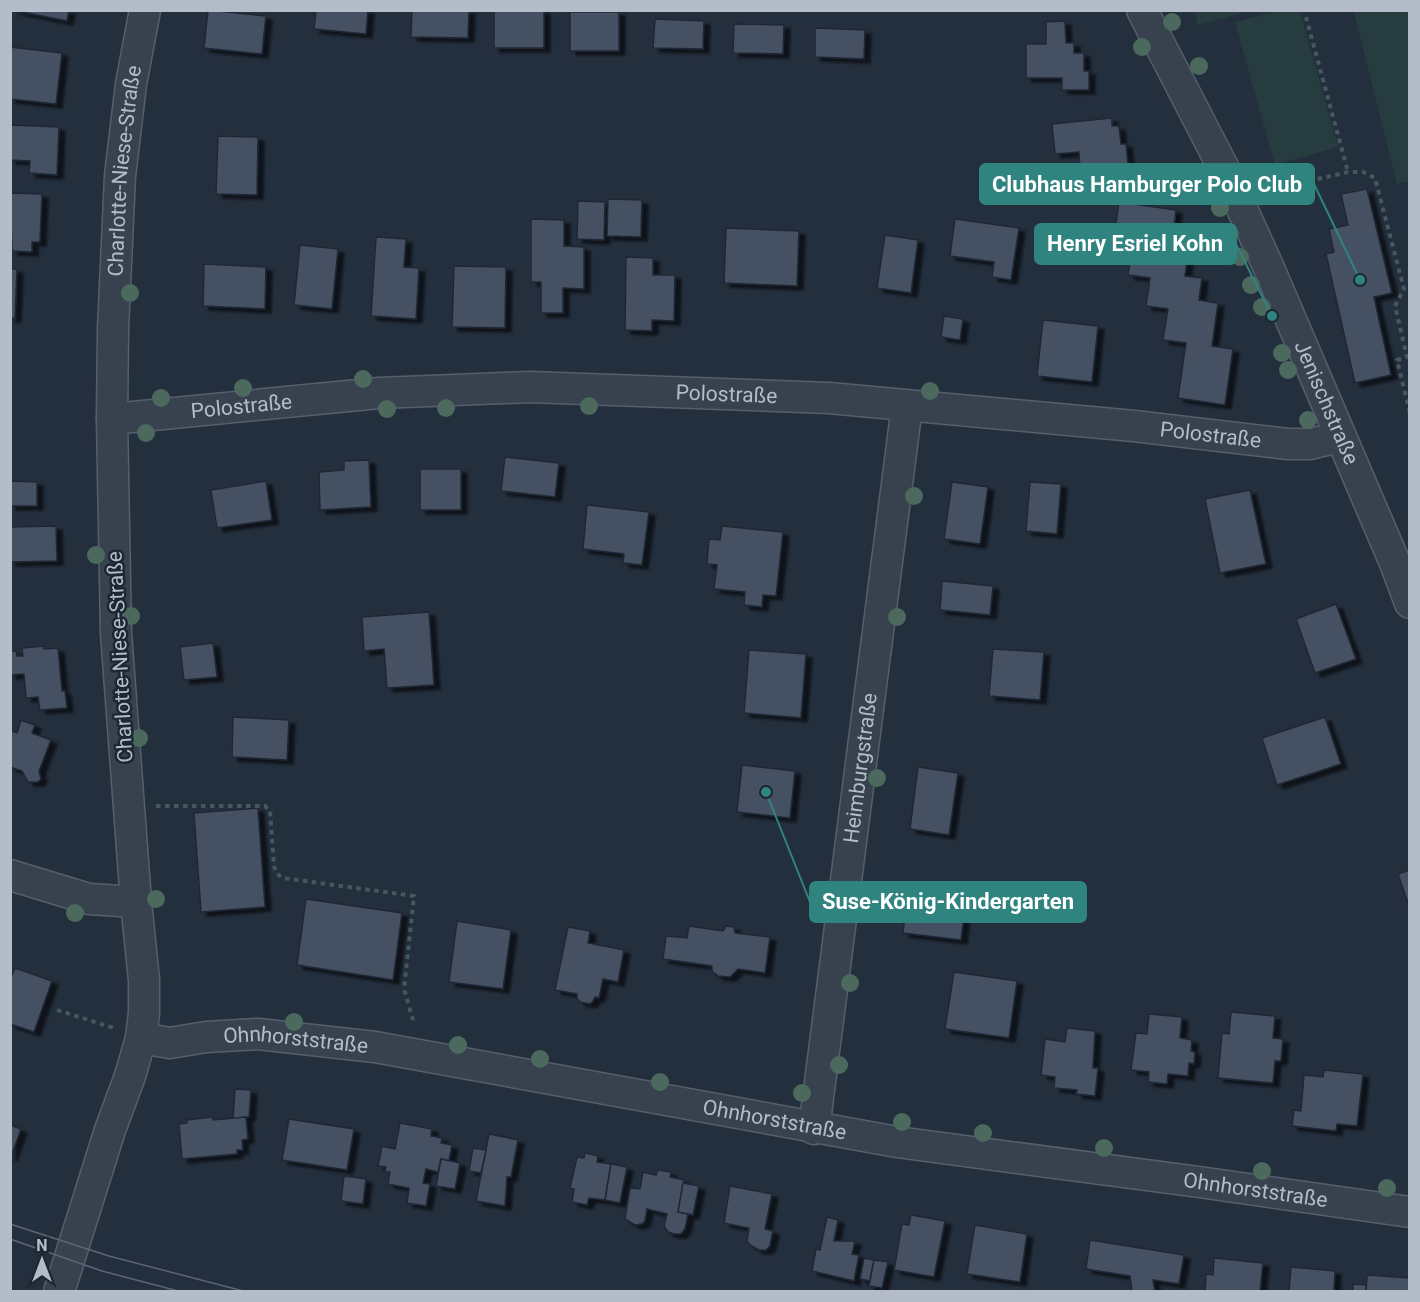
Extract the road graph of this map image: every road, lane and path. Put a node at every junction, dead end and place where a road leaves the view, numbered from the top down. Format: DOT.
graph roads {
  1 [pos="145,10"];
  2 [pos="1142,10"];
  3 [pos="1306,17"];
  4 [pos="1348,172"];
  5 [pos="1254,193"];
  6 [pos="907,406"];
  7 [pos="1410,413"];
  8 [pos="112,419"];
  9 [pos="1340,437"];
  10 [pos="1410,603"];
  11 [pos="147,806"];
  12 [pos="10,875"];
  13 [pos="136,902"];
  14 [pos="57,1010"];
  15 [pos="411,1033"];
  16 [pos="130,1034"];
  17 [pos="814,1129"];
  18 [pos="1410,1212"];
  19 [pos="59,1292"];
  1 -- 8 [label="street, Charlotte-Niese-Straße"];
  2 -- 9 [label="street, Jenischstraße"];
  3 -- 4 [label="path"];
  4 -- 5 [label="path"];
  4 -- 7 [label="path"];
  6 -- 8 [label="street, Polostraße"];
  6 -- 9 [label="street, Polostraße"];
  6 -- 17 [label="street, Heimburgstraße"];
  8 -- 13 [label="street, Charlotte-Niese-Straße"];
  9 -- 10 [label="street, Jenischstraße"];
  11 -- 15 [label="path"];
  12 -- 13 [label="street"];
  13 -- 16 [label="street, Charlotte-Niese-Straße"];
  14 -- 16 [label="path"];
  16 -- 17 [label="street, Ohnhorststraße"];
  16 -- 19 [label="street, Charlotte-Niese-Straße"];
  17 -- 18 [label="street, Ohnhorststraße"];
}
